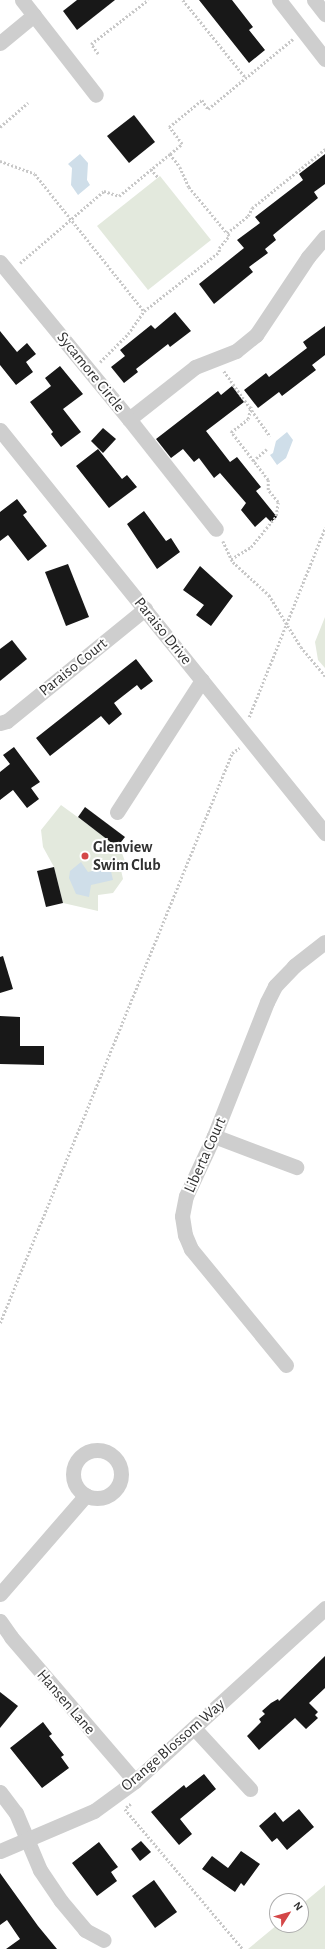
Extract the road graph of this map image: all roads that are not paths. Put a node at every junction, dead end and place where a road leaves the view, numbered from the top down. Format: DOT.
graph roads {
  1 [pos="22,0"];
  2 [pos="279,0"];
  3 [pos="314,0"];
  4 [pos="325,14"];
  5 [pos="34,15"];
  6 [pos="0,43"];
  7 [pos="325,59"];
  8 [pos="96,94"];
  9 [pos="325,237"];
  10 [pos="4,267"];
  11 [pos="129,419"];
  12 [pos="0,430"];
  13 [pos="216,529"];
  14 [pos="145,609"];
  15 [pos="202,680"];
  16 [pos="0,723"];
  17 [pos="117,812"];
  18 [pos="325,833"];
  19 [pos="325,942"];
  20 [pos="214,1136"];
  21 [pos="296,1167"];
  22 [pos="286,1366"];
  23 [pos="86,1495"];
  24 [pos="0,1594"];
  25 [pos="325,1608"];
  26 [pos="0,1620"];
  27 [pos="194,1728"];
  28 [pos="135,1781"];
  29 [pos="250,1789"];
  30 [pos="0,1792"];
  31 [pos="28,1841"];
  32 [pos="0,1851"];
  33 [pos="104,1940"];
  1 -- 5 [label="street"];
  2 -- 7 [label="street"];
  3 -- 4 [label="street"];
  5 -- 6 [label="street"];
  5 -- 8 [label="street"];
  9 -- 11 [label="street, Sycamore Circle"];
  10 -- 11 [label="street, Sycamore Circle"];
  11 -- 13 [label="street"];
  12 -- 14 [label="street, Paraiso Drive"];
  14 -- 15 [label="street, Paraiso Drive"];
  14 -- 16 [label="street, Paraiso Court"];
  15 -- 17 [label="street"];
  15 -- 18 [label="street, Paraiso Drive"];
  19 -- 20 [label="street, Liberta Court"];
  20 -- 21 [label="street"];
  20 -- 22 [label="street, Liberta Court"];
  23 -- 24 [label="street"];
  25 -- 27 [label="street, Orange Blossom Way"];
  26 -- 28 [label="street, Hansen Lane"];
  27 -- 28 [label="street, Orange Blossom Way"];
  27 -- 29 [label="street"];
  28 -- 31 [label="street, Orange Blossom Way"];
  30 -- 31 [label="street"];
  31 -- 32 [label="street, Orange Blossom Way"];
  31 -- 33 [label="street"];
}
